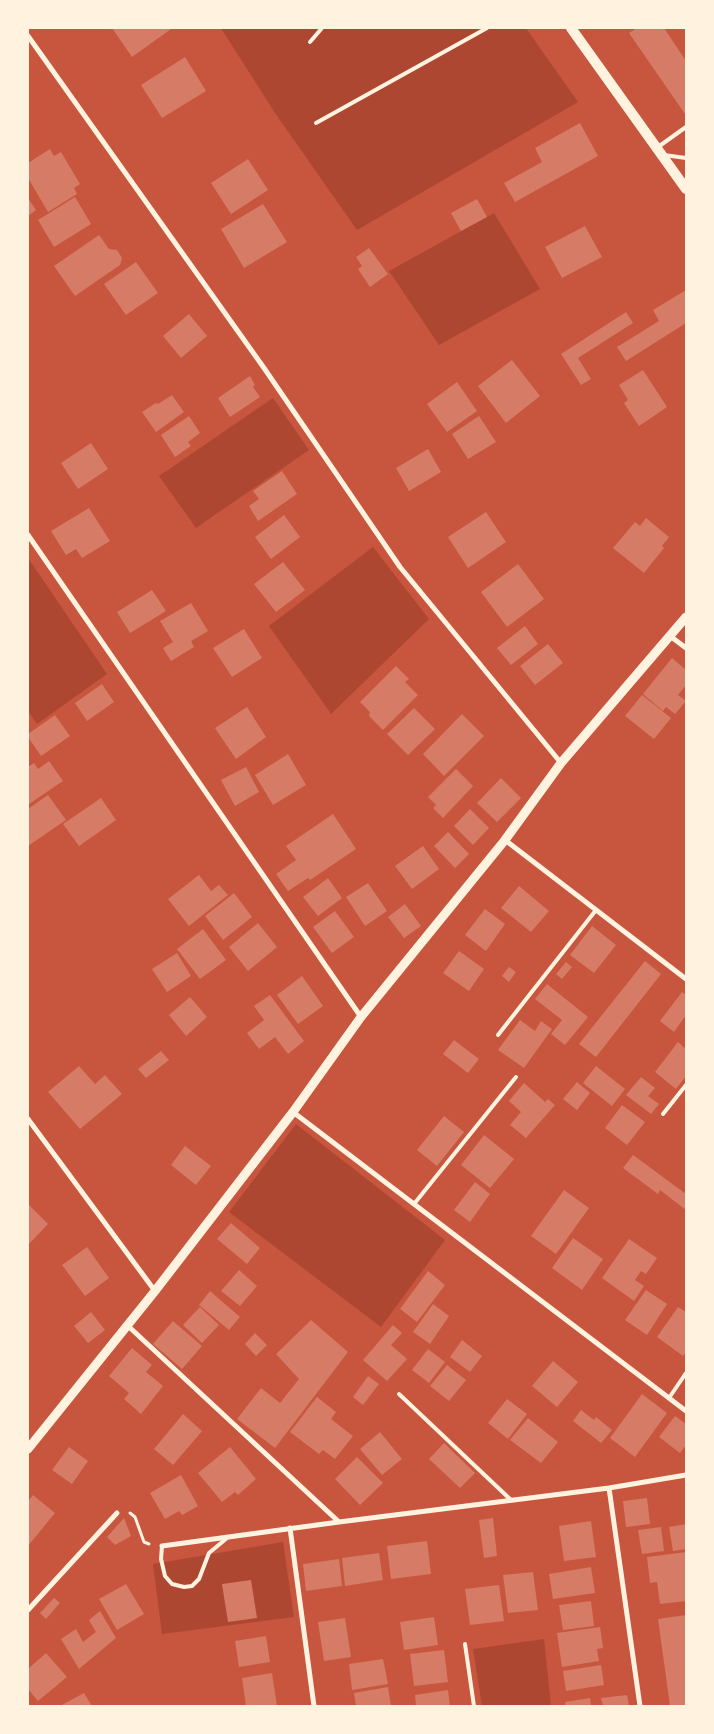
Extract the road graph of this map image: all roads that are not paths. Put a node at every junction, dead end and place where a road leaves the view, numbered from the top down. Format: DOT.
graph roads {
  1 [pos="322,28"];
  2 [pos="486,28"];
  3 [pos="571,28"];
  4 [pos="28,36"];
  5 [pos="310,42"];
  6 [pos="316,123"];
  7 [pos="686,127"];
  8 [pos="658,151"];
  9 [pos="686,158"];
  10 [pos="686,189"];
  11 [pos="28,535"];
  12 [pos="686,617"];
  13 [pos="670,636"];
  14 [pos="686,648"];
  15 [pos="561,763"];
  16 [pos="505,840"];
  17 [pos="596,910"];
  18 [pos="686,979"];
  19 [pos="361,1018"];
  20 [pos="498,1035"];
  21 [pos="516,1077"];
  22 [pos="686,1085"];
  23 [pos="293,1112"];
  24 [pos="663,1114"];
  25 [pos="28,1120"];
  26 [pos="414,1204"];
  27 [pos="155,1291"];
  28 [pos="126,1325"];
  29 [pos="686,1373"];
  30 [pos="399,1394"];
  31 [pos="669,1398"];
  32 [pos="686,1412"];
  33 [pos="28,1449"];
  34 [pos="686,1475"];
  35 [pos="609,1488"];
  36 [pos="511,1500"];
  37 [pos="117,1513"];
  38 [pos="339,1522"];
  39 [pos="290,1528"];
  40 [pos="228,1537"];
  41 [pos="162,1546"];
  42 [pos="28,1610"];
  43 [pos="465,1644"];
  44 [pos="314,1706"];
  45 [pos="474,1706"];
  46 [pos="640,1706"];
  1 -- 5 [label="lane"];
  2 -- 6 [label="lane"];
  3 -- 8 [label="main road"];
  4 -- 15 [label="street"];
  7 -- 8 [label="lane"];
  8 -- 9 [label="lane"];
  8 -- 10 [label="main road"];
  11 -- 19 [label="street"];
  12 -- 13 [label="street"];
  13 -- 14 [label="street"];
  13 -- 15 [label="street"];
  15 -- 16 [label="street"];
  16 -- 17 [label="street"];
  16 -- 19 [label="street"];
  17 -- 18 [label="street"];
  17 -- 20 [label="lane"];
  19 -- 23 [label="street"];
  21 -- 26 [label="lane"];
  22 -- 24 [label="lane"];
  23 -- 26 [label="street"];
  23 -- 27 [label="street"];
  25 -- 27 [label="street"];
  26 -- 31 [label="street"];
  27 -- 28 [label="street"];
  28 -- 33 [label="street"];
  28 -- 38 [label="street"];
  29 -- 31 [label="lane"];
  30 -- 36 [label="lane"];
  31 -- 32 [label="street"];
  34 -- 35 [label="street"];
  35 -- 36 [label="street"];
  35 -- 46 [label="street"];
  36 -- 38 [label="street"];
  37 -- 42 [label="street"];
  38 -- 39 [label="street"];
  39 -- 40 [label="street"];
  39 -- 44 [label="street"];
  40 -- 41 [label="street"];
  40 -- 41 [label="lane"];
  43 -- 45 [label="lane"];
}
